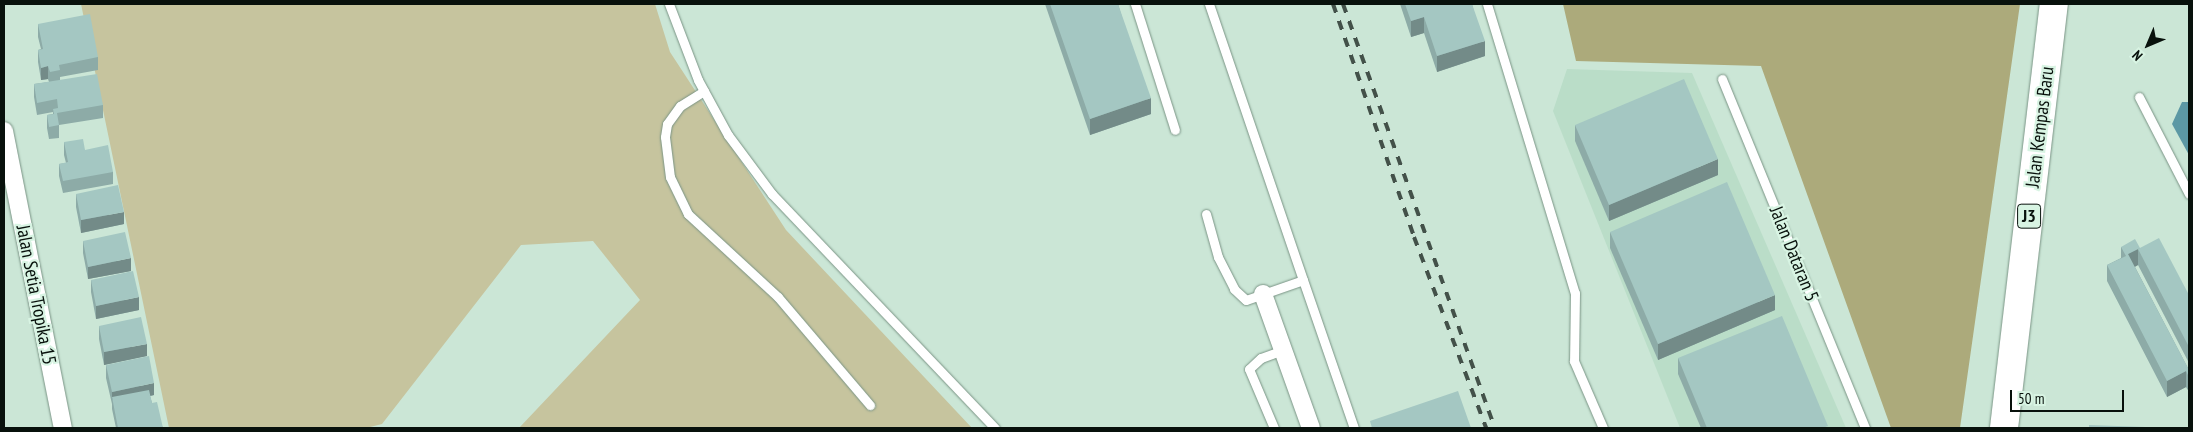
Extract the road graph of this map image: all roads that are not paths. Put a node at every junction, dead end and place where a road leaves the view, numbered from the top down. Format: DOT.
graph roads {
  1 [pos="669,4"];
  2 [pos="1135,4"];
  3 [pos="1209,4"];
  4 [pos="1487,4"];
  5 [pos="2054,4"];
  6 [pos="1722,79"];
  7 [pos="704,90"];
  8 [pos="2139,97"];
  9 [pos="1175,130"];
  10 [pos="4,132"];
  11 [pos="2189,194"];
  12 [pos="1206,214"];
  13 [pos="1304,280"];
  14 [pos="1263,294"];
  15 [pos="1284,350"];
  16 [pos="870,405"];
  17 [pos="63,428"];
  18 [pos="995,428"];
  19 [pos="1274,428"];
  20 [pos="1312,428"];
  21 [pos="1354,428"];
  22 [pos="1603,428"];
  23 [pos="1865,428"];
  24 [pos="2004,428"];
  1 -- 7 [label="lane"];
  2 -- 9 [label="lane"];
  3 -- 13 [label="lane"];
  4 -- 22 [label="lane"];
  5 -- 24 [label="main road, Jalan Kempas Baru / J3"];
  6 -- 23 [label="lane, Jalan Dataran 5"];
  7 -- 16 [label="lane"];
  7 -- 18 [label="lane"];
  8 -- 11 [label="lane"];
  10 -- 17 [label="street, Jalan Setia Tropika 15"];
  12 -- 14 [label="lane"];
  13 -- 14 [label="lane"];
  13 -- 21 [label="lane"];
  14 -- 15 [label="street"];
  15 -- 19 [label="lane"];
  15 -- 20 [label="street"];
}
